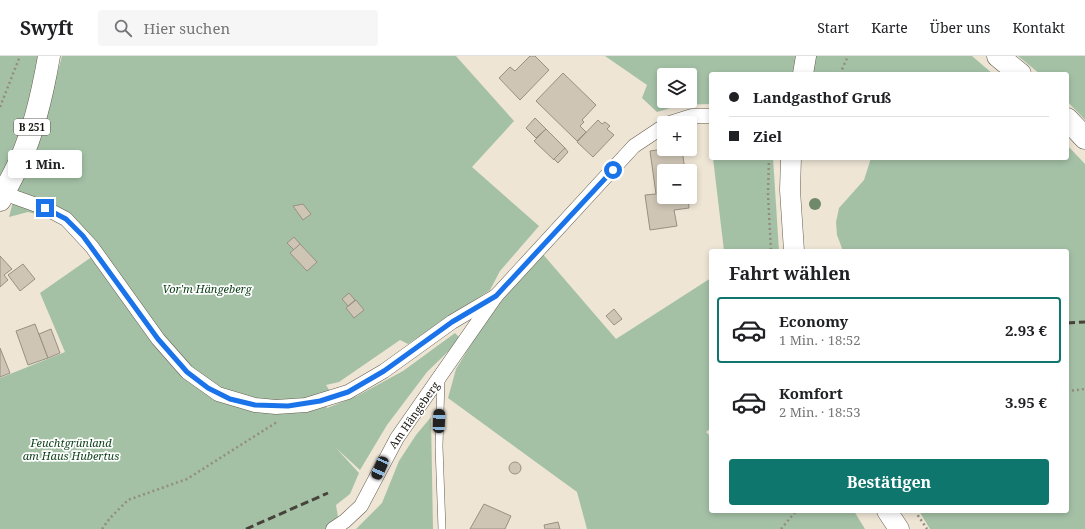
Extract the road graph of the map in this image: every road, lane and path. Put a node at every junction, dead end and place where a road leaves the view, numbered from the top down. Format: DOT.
graph roads {
  1 [pos="20,56"];
  2 [pos="50,56"];
  3 [pos="806,56"];
  4 [pos="848,56"];
  5 [pos="998,56"];
  6 [pos="803,72"];
  7 [pos="841,72"];
  8 [pos="1018,72"];
  9 [pos="0,107"];
  10 [pos="697,116"];
  11 [pos="709,116"];
  12 [pos="1069,121"];
  13 [pos="657,131"];
  14 [pos="1085,138"];
  15 [pos="769,160"];
  16 [pos="791,160"];
  17 [pos="2,196"];
  18 [pos="771,249"];
  19 [pos="794,249"];
  20 [pos="496,296"];
  21 [pos="441,378"];
  22 [pos="1085,389"];
  23 [pos="1069,391"];
  24 [pos="294,406"];
  25 [pos="794,513"];
  26 [pos="888,513"];
  27 [pos="916,513"];
  28 [pos="102,529"];
  29 [pos="333,529"];
  30 [pos="442,529"];
  31 [pos="781,529"];
  32 [pos="899,529"];
  33 [pos="926,529"];
  1 -- 9 [label="path"];
  2 -- 17 [label="main road, B 251"];
  3 -- 6 [label="main road"];
  4 -- 7 [label="path"];
  5 -- 8 [label="main road"];
  10 -- 11 [label="street"];
  12 -- 14 [label="main road"];
  13 -- 20 [label="street, Am Hängeberg"];
  15 -- 18 [label="path"];
  16 -- 19 [label="main road"];
  17 -- 24 [label="street"];
  20 -- 21 [label="street, Am Hängeberg"];
  20 -- 24 [label="street"];
  21 -- 29 [label="street, Am Hängeberg"];
  21 -- 30 [label="lane, Am Hängeberg"];
  22 -- 23 [label="path"];
  24 -- 28 [label="path"];
  25 -- 31 [label="path"];
  26 -- 32 [label="main road"];
  27 -- 33 [label="path"];
}
